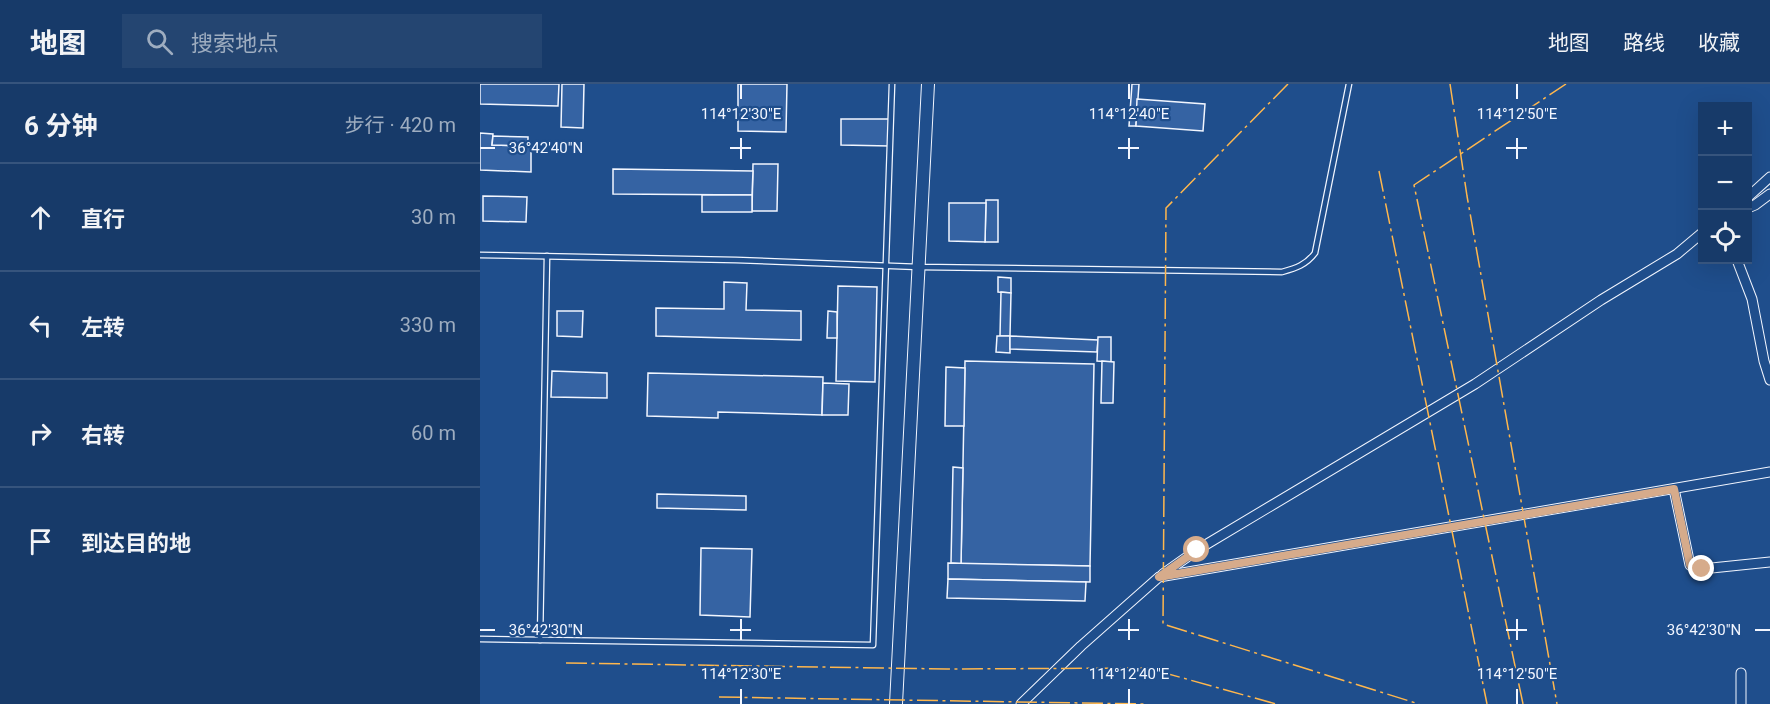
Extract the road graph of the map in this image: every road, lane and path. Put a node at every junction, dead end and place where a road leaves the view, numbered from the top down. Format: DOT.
graph roads {
  1 [pos="892,84"];
  2 [pos="928,84"];
  3 [pos="1349,84"];
  4 [pos="1770,177"];
  5 [pos="1752,193"];
  6 [pos="1770,194"];
  7 [pos="1752,206"];
  8 [pos="1698,236"];
  9 [pos="480,255"];
  10 [pos="547,256"];
  11 [pos="1739,264"];
  12 [pos="886,265"];
  13 [pos="919,267"];
  14 [pos="1769,374"];
  15 [pos="1770,472"];
  16 [pos="1674,489"];
  17 [pos="1770,562"];
  18 [pos="1159,577"];
  19 [pos="480,639"];
  20 [pos="540,640"];
  21 [pos="1741,673"];
  22 [pos="896,704"];
  23 [pos="1021,704"];
  24 [pos="1741,704"];
  1 -- 12 [label="lane"];
  2 -- 13 [label="street"];
  3 -- 13 [label="lane"];
  4 -- 5 [label="street"];
  6 -- 7 [label="street"];
  8 -- 18 [label="street"];
  9 -- 10 [label="lane"];
  10 -- 12 [label="lane"];
  10 -- 20 [label="lane"];
  11 -- 14 [label="street"];
  12 -- 13 [label="lane"];
  12 -- 20 [label="lane"];
  13 -- 22 [label="street"];
  15 -- 16 [label="street"];
  16 -- 17 [label="street"];
  16 -- 18 [label="street"];
  18 -- 23 [label="street"];
  19 -- 20 [label="lane"];
  21 -- 24 [label="street"];
}
